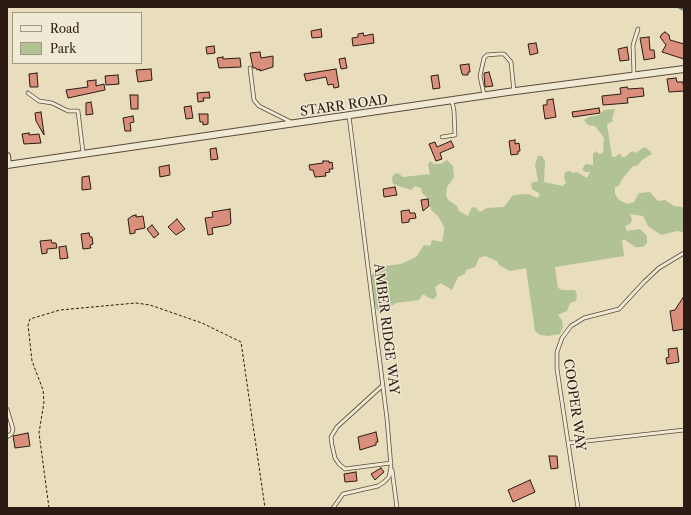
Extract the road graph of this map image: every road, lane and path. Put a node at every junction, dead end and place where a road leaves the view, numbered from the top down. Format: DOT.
graph roads {
  1 [pos="638,29"];
  2 [pos="250,68"];
  3 [pos="684,69"];
  4 [pos="634,75"];
  5 [pos="514,92"];
  6 [pos="28,94"];
  7 [pos="484,96"];
  8 [pos="452,101"];
  9 [pos="349,116"];
  10 [pos="294,124"];
  11 [pos="442,137"];
  12 [pos="84,155"];
  13 [pos="7,156"];
  14 [pos="8,165"];
  15 [pos="684,253"];
  16 [pos="382,386"];
  17 [pos="7,408"];
  18 [pos="684,430"];
  19 [pos="7,437"];
  20 [pos="569,443"];
  21 [pos="391,465"];
  22 [pos="48,508"];
  23 [pos="265,508"];
  24 [pos="334,508"];
  25 [pos="397,508"];
  26 [pos="578,508"];
  1 -- 4 [label="lane"];
  2 -- 10 [label="lane"];
  3 -- 4 [label="street, STARR ROAD"];
  4 -- 5 [label="street, STARR ROAD"];
  5 -- 7 [label="street, STARR ROAD"];
  5 -- 7 [label="lane"];
  6 -- 12 [label="lane"];
  7 -- 8 [label="street, STARR ROAD"];
  8 -- 9 [label="street, STARR ROAD"];
  8 -- 11 [label="lane"];
  9 -- 10 [label="street, STARR ROAD"];
  9 -- 16 [label="lane, AMBER RIDGE WAY"];
  10 -- 12 [label="street, STARR ROAD"];
  12 -- 14 [label="street, STARR ROAD"];
  13 -- 14 [label="street"];
  15 -- 20 [label="lane, COOPER WAY"];
  16 -- 21 [label="lane, AMBER RIDGE WAY"];
  16 -- 21 [label="lane"];
  17 -- 19 [label="lane"];
  18 -- 20 [label="lane"];
  20 -- 26 [label="lane, COOPER WAY"];
  21 -- 24 [label="lane"];
  21 -- 25 [label="lane, AMBER RIDGE WAY"];
  22 -- 23 [label="path"];
}
